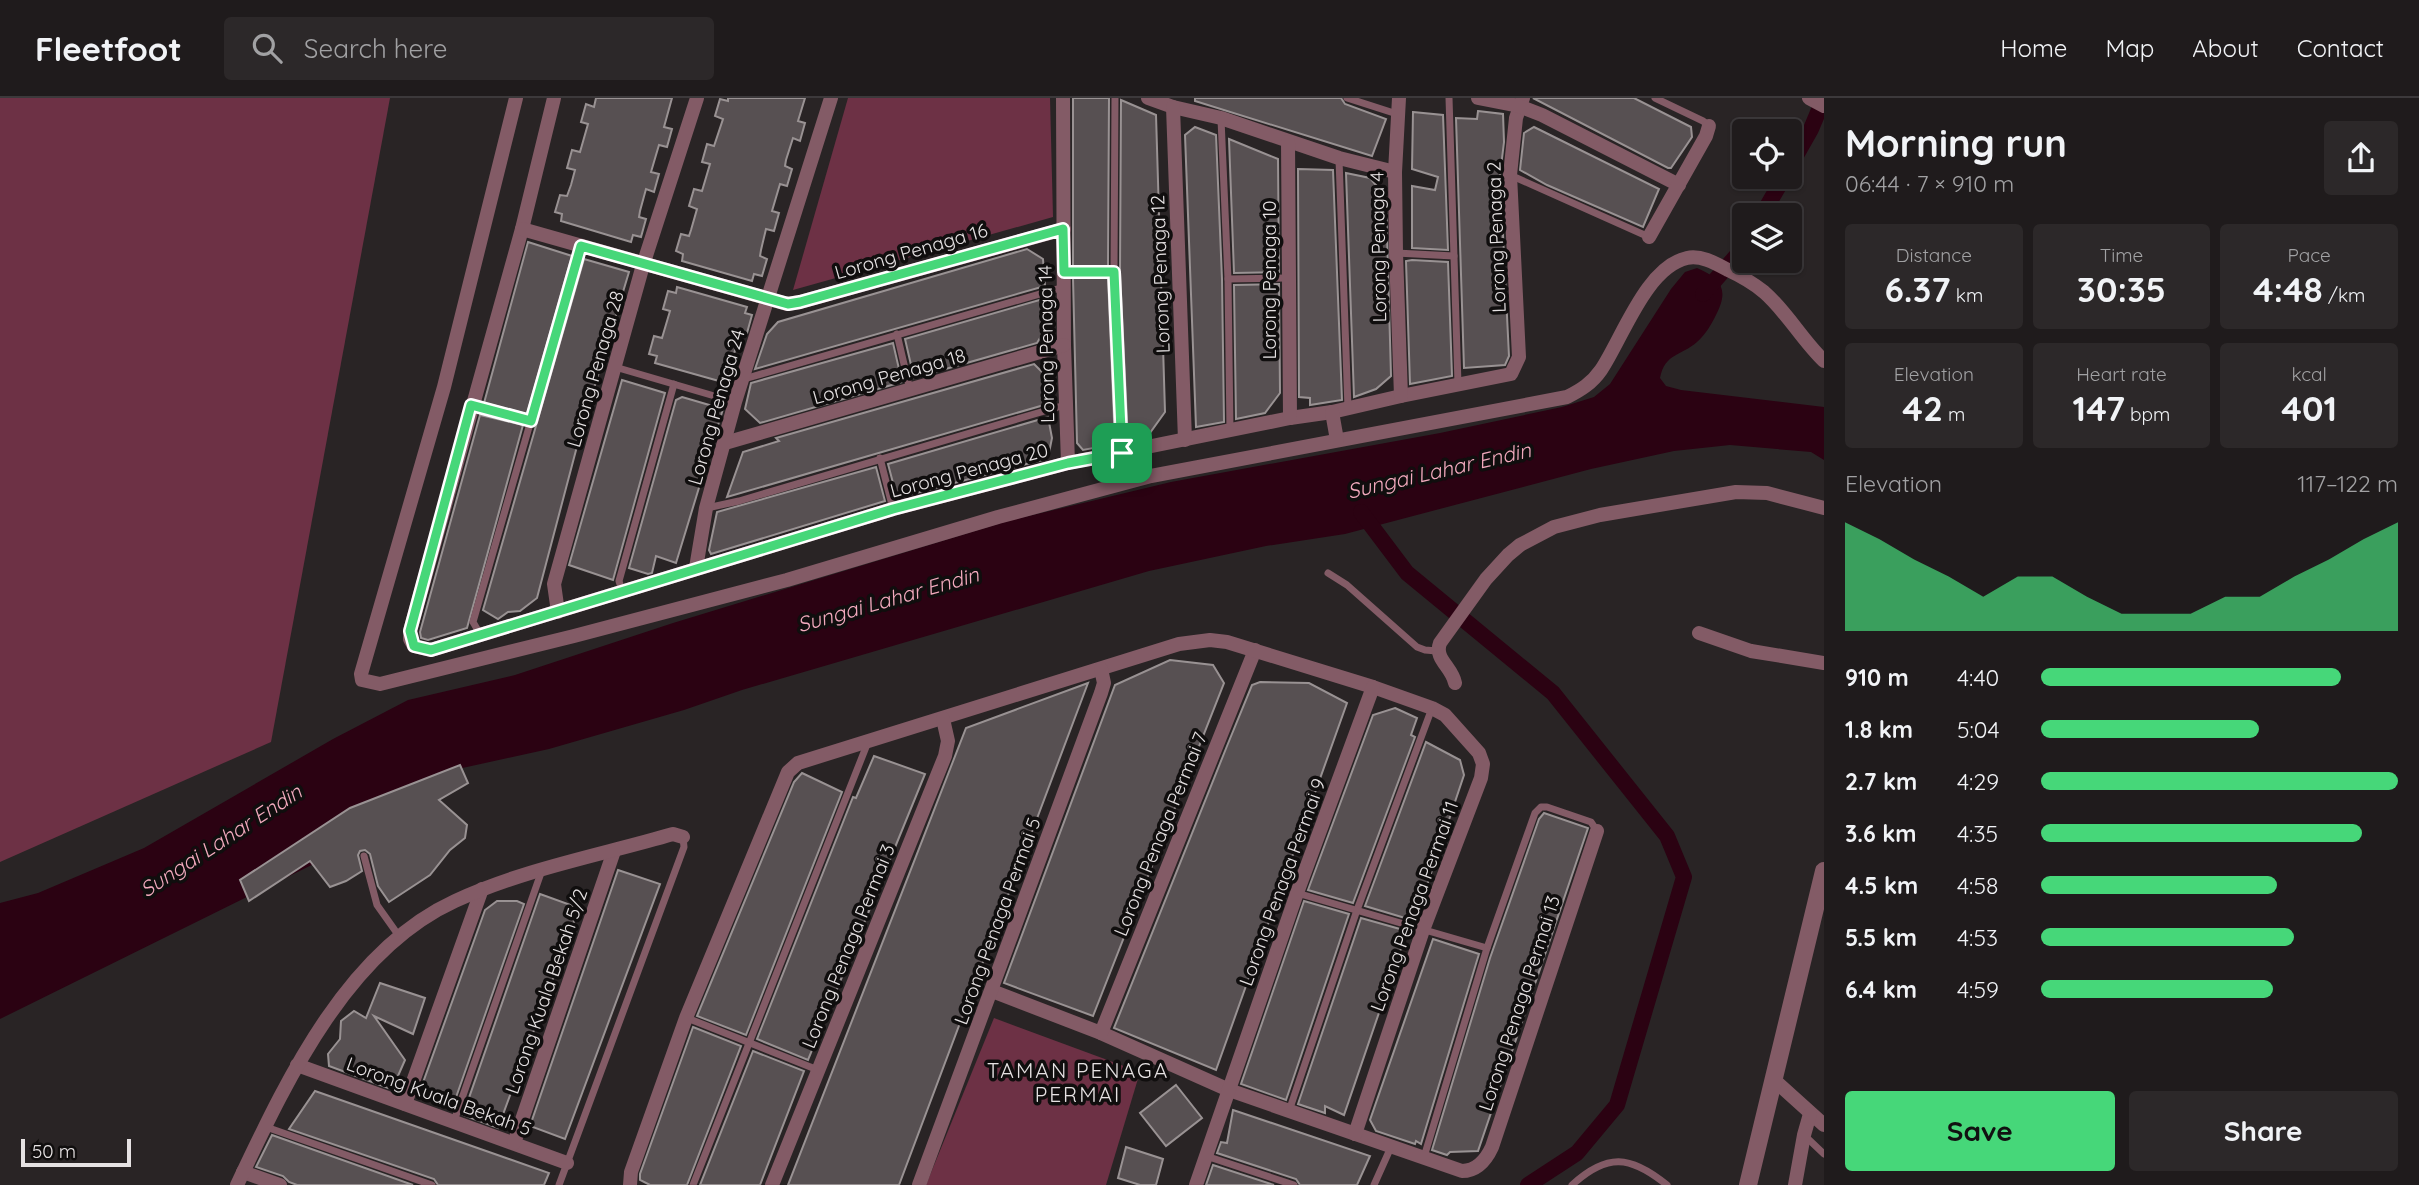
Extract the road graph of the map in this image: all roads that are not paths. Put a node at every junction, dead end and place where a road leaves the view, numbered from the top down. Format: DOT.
graph roads {
  1 [pos="516,98"];
  2 [pos="554,98"];
  3 [pos="697,98"];
  4 [pos="831,98"];
  5 [pos="1063,98"];
  6 [pos="1115,98"];
  7 [pos="1148,98"];
  8 [pos="1347,98"];
  9 [pos="1399,98"];
  10 [pos="1449,98"];
  11 [pos="1478,98"];
  12 [pos="1655,98"];
  13 [pos="1809,98"];
  14 [pos="1521,102"];
  15 [pos="1824,106"];
  16 [pos="1173,107"];
  17 [pos="1397,114"];
  18 [pos="1221,118"];
  19 [pos="1709,126"];
  20 [pos="1288,142"];
  21 [pos="1339,158"];
  22 [pos="1395,172"];
  23 [pos="1510,174"];
  24 [pos="1679,185"];
  25 [pos="522,229"];
  26 [pos="1063,229"];
  27 [pos="1649,237"];
  28 [pos="581,246"];
  29 [pos="1396,253"];
  30 [pos="1454,256"];
  31 [pos="643,265"];
  32 [pos="1114,272"];
  33 [pos="1287,278"];
  34 [pos="1228,279"];
  35 [pos="1064,280"];
  36 [pos="767,299"];
  37 [pos="897,334"];
  38 [pos="1064,345"];
  39 [pos="1824,361"];
  40 [pos="615,367"];
  41 [pos="1511,374"];
  42 [pos="744,379"];
  43 [pos="674,384"];
  44 [pos="1458,386"];
  45 [pos="910,390"];
  46 [pos="1401,396"];
  47 [pos="735,402"];
  48 [pos="471,405"];
  49 [pos="1066,405"];
  50 [pos="1348,408"];
  51 [pos="1332,412"];
  52 [pos="1290,418"];
  53 [pos="531,421"];
  54 [pos="1230,431"];
  55 [pos="1185,440"];
  56 [pos="1337,440"];
  57 [pos="725,443"];
  58 [pos="1122,453"];
  59 [pos="880,458"];
  60 [pos="1068,463"];
  61 [pos="706,508"];
  62 [pos="1824,508"];
  63 [pos="893,509"];
  64 [pos="696,568"];
  65 [pos="1328,572"];
  66 [pos="622,592"];
  67 [pos="558,612"];
  68 [pos="480,634"];
  69 [pos="1699,634"];
  70 [pos="1255,650"];
  71 [pos="1437,651"];
  72 [pos="1824,663"];
  73 [pos="1101,668"];
  74 [pos="1455,682"];
  75 [pos="1373,687"];
  76 [pos="1432,708"];
  77 [pos="943,719"];
  78 [pos="869,741"];
  79 [pos="1597,831"];
  80 [pos="683,837"];
  81 [pos="614,851"];
  82 [pos="364,856"];
  83 [pos="542,870"];
  84 [pos="1824,871"];
  85 [pos="482,889"];
  86 [pos="1297,893"];
  87 [pos="1357,910"];
  88 [pos="1423,930"];
  89 [pos="399,936"];
  90 [pos="1487,948"];
  91 [pos="992,991"];
  92 [pos="686,1018"];
  93 [pos="1101,1033"];
  94 [pos="750,1042"];
  95 [pos="298,1065"];
  96 [pos="818,1070"];
  97 [pos="1773,1079"];
  98 [pos="1229,1090"];
  99 [pos="405,1104"];
  100 [pos="1289,1111"];
  101 [pos="1810,1114"];
  102 [pos="454,1121"];
  103 [pos="1824,1125"];
  104 [pos="265,1127"];
  105 [pos="1355,1134"];
  106 [pos="1804,1135"];
  107 [pos="514,1143"];
  108 [pos="1391,1146"];
  109 [pos="1824,1154"];
  110 [pos="1206,1156"];
  111 [pos="1424,1157"];
  112 [pos="567,1163"];
  113 [pos="240,1178"];
  114 [pos="280,1185"];
  115 [pos="432,1185"];
  116 [pos="559,1185"];
  117 [pos="630,1185"];
  118 [pos="693,1185"];
  119 [pos="772,1185"];
  120 [pos="919,1185"];
  121 [pos="1196,1185"];
  122 [pos="1294,1185"];
  123 [pos="1374,1185"];
  124 [pos="1572,1185"];
  125 [pos="1667,1185"];
  126 [pos="1748,1185"];
  127 [pos="1795,1185"];
  1 -- 56 [label="street"];
  2 -- 25 [label="street"];
  3 -- 31 [label="street, Lorong Penaga 28"];
  4 -- 36 [label="street, Lorong Penaga 24"];
  5 -- 26 [label="street, Lorong Penaga 14"];
  6 -- 32 [label="lane"];
  7 -- 16 [label="street"];
  8 -- 17 [label="lane"];
  9 -- 17 [label="street, Lorong Penaga 4"];
  10 -- 30 [label="lane"];
  11 -- 14 [label="street"];
  12 -- 19 [label="lane"];
  13 -- 15 [label="street"];
  14 -- 23 [label="street, Lorong Penaga 2"];
  14 -- 24 [label="street"];
  16 -- 18 [label="street"];
  16 -- 55 [label="street, Lorong Penaga 12"];
  17 -- 22 [label="street, Lorong Penaga 4"];
  18 -- 20 [label="street"];
  18 -- 34 [label="lane"];
  19 -- 24 [label="street"];
  20 -- 21 [label="street"];
  20 -- 33 [label="street, Lorong Penaga 10"];
  21 -- 22 [label="street"];
  21 -- 50 [label="lane"];
  22 -- 29 [label="street, Lorong Penaga 4"];
  23 -- 27 [label="lane"];
  23 -- 41 [label="street, Lorong Penaga 2"];
  24 -- 27 [label="street"];
  25 -- 28 [label="street, Lorong Penaga 16"];
  25 -- 48 [label="street"];
  26 -- 35 [label="street, Lorong Penaga 14"];
  26 -- 36 [label="street, Lorong Penaga 16"];
  28 -- 31 [label="street, Lorong Penaga 16"];
  28 -- 53 [label="lane"];
  29 -- 30 [label="lane"];
  29 -- 46 [label="street, Lorong Penaga 4"];
  30 -- 44 [label="lane"];
  31 -- 36 [label="street, Lorong Penaga 16"];
  31 -- 40 [label="street, Lorong Penaga 28"];
  32 -- 35 [label="lane"];
  32 -- 58 [label="lane"];
  33 -- 34 [label="lane"];
  33 -- 52 [label="street, Lorong Penaga 10"];
  34 -- 54 [label="lane"];
  35 -- 37 [label="lane"];
  35 -- 38 [label="street, Lorong Penaga 14"];
  36 -- 42 [label="street, Lorong Penaga 24"];
  37 -- 42 [label="lane"];
  37 -- 45 [label="lane"];
  38 -- 45 [label="street, Lorong Penaga 18"];
  38 -- 49 [label="street, Lorong Penaga 14"];
  39 -- 56 [label="street"];
  40 -- 43 [label="lane"];
  40 -- 67 [label="street, Lorong Penaga 28"];
  41 -- 44 [label="street, Lorong Penaga 20"];
  42 -- 47 [label="street, Lorong Penaga 24"];
  43 -- 47 [label="lane"];
  43 -- 66 [label="lane"];
  44 -- 46 [label="street, Lorong Penaga 20"];
  45 -- 57 [label="street, Lorong Penaga 18"];
  46 -- 50 [label="street, Lorong Penaga 20"];
  47 -- 57 [label="street, Lorong Penaga 24"];
  48 -- 53 [label="lane"];
  48 -- 68 [label="street, Lorong Penaga 20"];
  49 -- 59 [label="lane"];
  49 -- 60 [label="street, Lorong Penaga 14"];
  50 -- 51 [label="street, Lorong Penaga 20"];
  51 -- 52 [label="street, Lorong Penaga 20"];
  51 -- 56 [label="street"];
  52 -- 54 [label="street, Lorong Penaga 20"];
  53 -- 68 [label="lane"];
  54 -- 55 [label="street, Lorong Penaga 20"];
  55 -- 58 [label="street, Lorong Penaga 20"];
  57 -- 61 [label="street, Lorong Penaga 24"];
  58 -- 60 [label="street, Lorong Penaga 20"];
  59 -- 61 [label="lane"];
  59 -- 63 [label="lane"];
  60 -- 63 [label="street, Lorong Penaga 20"];
  61 -- 64 [label="street, Lorong Penaga 24"];
  62 -- 71 [label="street"];
  63 -- 64 [label="street, Lorong Penaga 20"];
  64 -- 66 [label="street, Lorong Penaga 20"];
  65 -- 71 [label="lane"];
  66 -- 67 [label="street, Lorong Penaga 20"];
  67 -- 68 [label="street, Lorong Penaga 20"];
  69 -- 72 [label="street"];
  70 -- 73 [label="street"];
  70 -- 75 [label="street"];
  70 -- 93 [label="street, Lorong Penaga Permai 7"];
  71 -- 74 [label="street"];
  73 -- 77 [label="street"];
  73 -- 91 [label="street, Lorong Penaga Permai 5"];
  75 -- 76 [label="street"];
  75 -- 86 [label="street, Lorong Penaga Permai 9"];
  76 -- 87 [label="lane"];
  76 -- 88 [label="street, Lorong Penaga Permai 11"];
  77 -- 78 [label="street"];
  77 -- 96 [label="street, Lorong Penaga Permai 3"];
  78 -- 92 [label="street"];
  78 -- 94 [label="lane"];
  79 -- 90 [label="lane"];
  79 -- 111 [label="street, Lorong Penaga Permai 13"];
  80 -- 81 [label="street"];
  80 -- 112 [label="lane"];
  81 -- 83 [label="street"];
  81 -- 107 [label="street, Lorong Kuala Bekah 5/2"];
  82 -- 89 [label="lane"];
  83 -- 85 [label="street"];
  83 -- 102 [label="lane"];
  84 -- 97 [label="street"];
  85 -- 89 [label="street"];
  85 -- 99 [label="street"];
  86 -- 87 [label="lane"];
  86 -- 98 [label="street, Lorong Penaga Permai 9"];
  87 -- 88 [label="lane"];
  87 -- 100 [label="lane"];
  88 -- 90 [label="lane"];
  88 -- 105 [label="street, Lorong Penaga Permai 11"];
  89 -- 95 [label="street"];
  90 -- 111 [label="lane"];
  91 -- 93 [label="street"];
  91 -- 120 [label="street, Lorong Penaga Permai 5"];
  92 -- 94 [label="lane"];
  92 -- 117 [label="street"];
  93 -- 98 [label="street"];
  94 -- 96 [label="lane"];
  94 -- 118 [label="lane"];
  95 -- 99 [label="street, Lorong Kuala Bekah 5"];
  95 -- 104 [label="street"];
  96 -- 119 [label="street, Lorong Penaga Permai 3"];
  97 -- 101 [label="street"];
  97 -- 126 [label="street"];
  98 -- 100 [label="street"];
  98 -- 110 [label="street, Lorong Penaga Permai 9"];
  99 -- 102 [label="street, Lorong Kuala Bekah 5"];
  100 -- 105 [label="street"];
  101 -- 103 [label="street"];
  101 -- 106 [label="street"];
  102 -- 107 [label="street, Lorong Kuala Bekah 5"];
  104 -- 113 [label="street"];
  104 -- 115 [label="lane"];
  105 -- 108 [label="street"];
  106 -- 109 [label="lane"];
  106 -- 127 [label="street"];
  107 -- 112 [label="street, Lorong Kuala Bekah 5"];
  108 -- 111 [label="street"];
  108 -- 123 [label="lane"];
  110 -- 121 [label="street, Lorong Penaga Permai 9"];
  110 -- 122 [label="lane"];
  112 -- 116 [label="lane"];
  113 -- 114 [label="street"];
  124 -- 125 [label="lane"];
}
